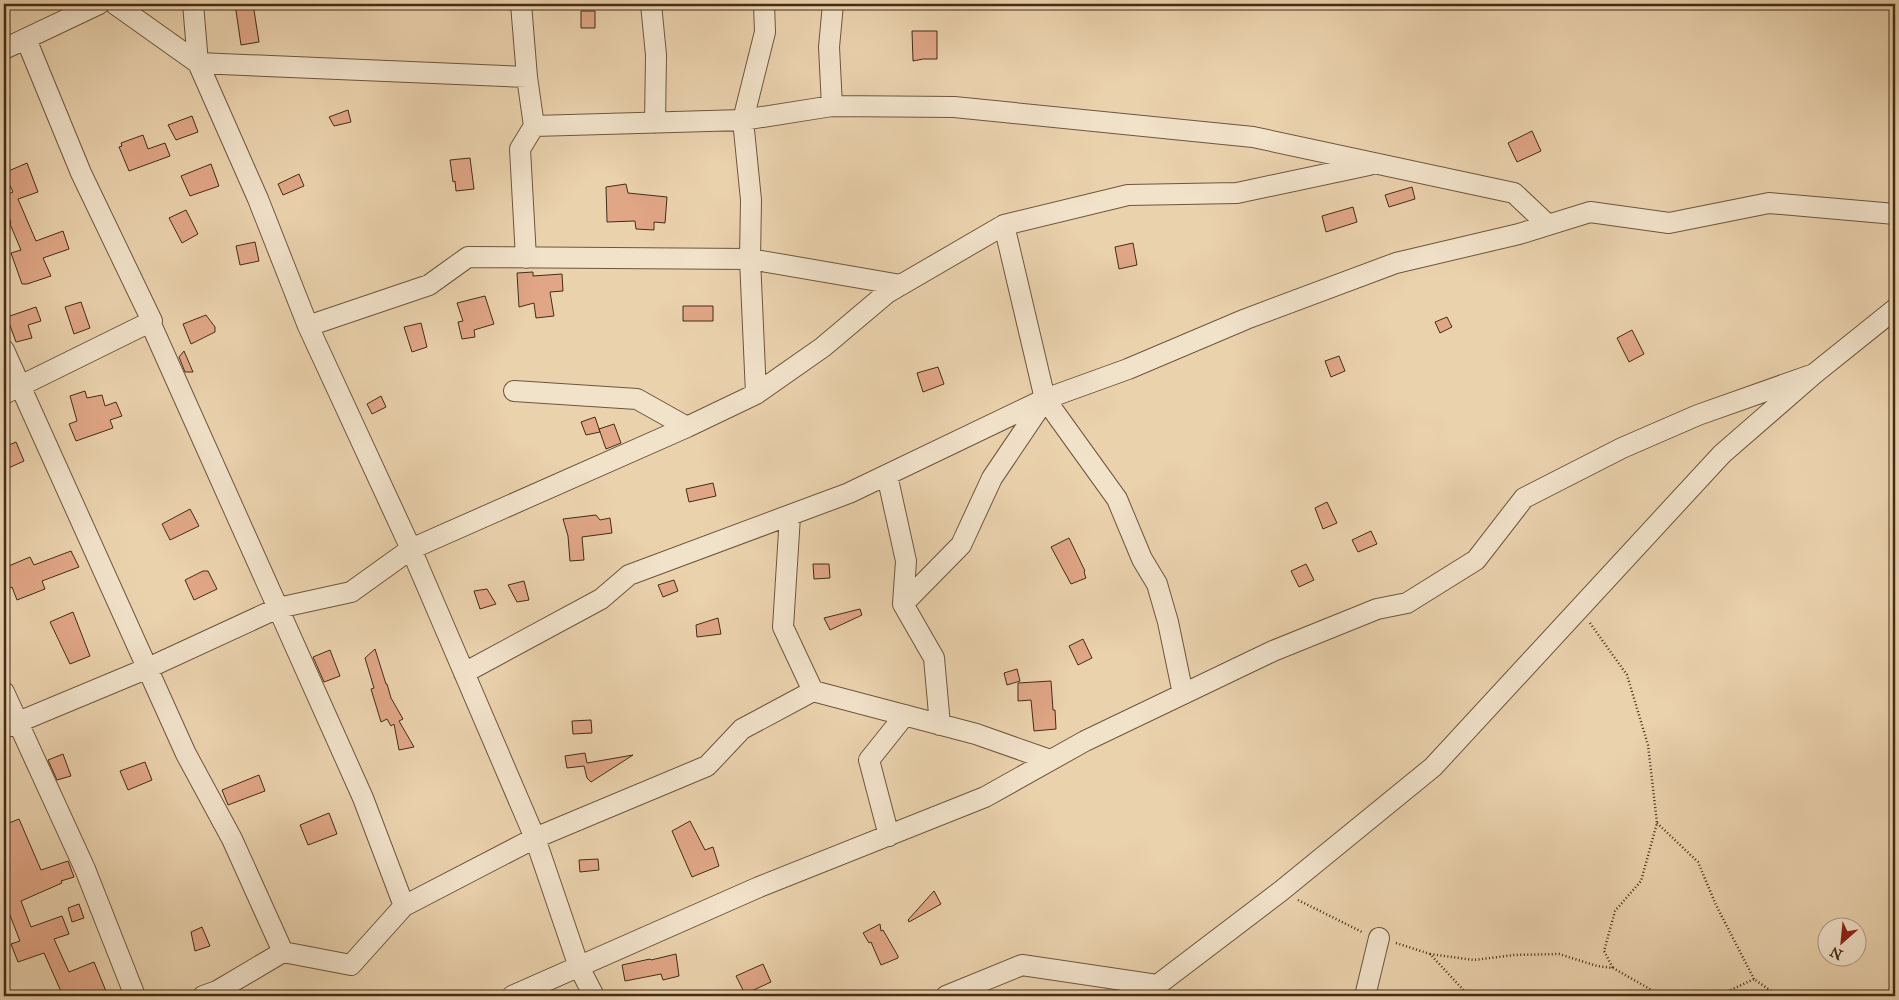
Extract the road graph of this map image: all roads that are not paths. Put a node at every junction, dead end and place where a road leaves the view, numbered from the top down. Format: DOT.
graph roads {
  1 [pos="99,4"];
  2 [pos="115,4"];
  3 [pos="193,4"];
  4 [pos="521,4"];
  5 [pos="650,4"];
  6 [pos="764,4"];
  7 [pos="832,4"];
  8 [pos="26,39"];
  9 [pos="4,49"];
  10 [pos="198,63"];
  11 [pos="527,77"];
  12 [pos="832,106"];
  13 [pos="744,120"];
  14 [pos="655,123"];
  15 [pos="534,126"];
  16 [pos="1376,164"];
  17 [pos="1895,214"];
  18 [pos="1004,225"];
  19 [pos="1548,225"];
  20 [pos="526,258"];
  21 [pos="750,260"];
  22 [pos="901,285"];
  23 [pos="1895,309"];
  24 [pos="150,322"];
  25 [pos="308,326"];
  26 [pos="4,350"];
  27 [pos="1814,374"];
  28 [pos="12,391"];
  29 [pos="514,391"];
  30 [pos="756,394"];
  31 [pos="1045,399"];
  32 [pos="687,427"];
  33 [pos="887,475"];
  34 [pos="790,516"];
  35 [pos="411,549"];
  36 [pos="902,604"];
  37 [pos="278,608"];
  38 [pos="148,668"];
  39 [pos="464,673"];
  40 [pos="813,691"];
  41 [pos="4,692"];
  42 [pos="1183,694"];
  43 [pos="905,715"];
  44 [pos="10,725"];
  45 [pos="940,725"];
  46 [pos="1050,760"];
  47 [pos="889,836"];
  48 [pos="535,838"];
  49 [pos="404,906"];
  50 [pos="1379,938"];
  51 [pos="283,952"];
  52 [pos="579,967"];
  53 [pos="1150,991"];
  54 [pos="135,996"];
  55 [pos="203,996"];
  56 [pos="512,996"];
  57 [pos="594,996"];
  58 [pos="946,996"];
  59 [pos="1365,996"];
  1 -- 8 [label="street"];
  2 -- 10 [label="street"];
  3 -- 10 [label="street"];
  4 -- 11 [label="street"];
  5 -- 14 [label="street"];
  6 -- 13 [label="street"];
  7 -- 12 [label="street"];
  8 -- 9 [label="street"];
  8 -- 24 [label="street"];
  10 -- 11 [label="street"];
  10 -- 25 [label="street"];
  11 -- 15 [label="street"];
  12 -- 13 [label="street"];
  12 -- 16 [label="street"];
  13 -- 14 [label="street"];
  13 -- 21 [label="street"];
  14 -- 15 [label="street"];
  15 -- 20 [label="street"];
  16 -- 18 [label="street"];
  16 -- 19 [label="street"];
  17 -- 19 [label="street"];
  18 -- 22 [label="street"];
  18 -- 31 [label="street"];
  19 -- 31 [label="street"];
  20 -- 21 [label="street"];
  20 -- 25 [label="street"];
  21 -- 22 [label="street"];
  21 -- 30 [label="street"];
  22 -- 30 [label="street"];
  23 -- 27 [label="street"];
  24 -- 28 [label="street"];
  24 -- 37 [label="street"];
  25 -- 35 [label="street"];
  26 -- 28 [label="street"];
  27 -- 42 [label="street"];
  27 -- 53 [label="street"];
  28 -- 38 [label="street"];
  29 -- 32 [label="street"];
  30 -- 32 [label="street"];
  31 -- 33 [label="street"];
  31 -- 36 [label="street"];
  31 -- 42 [label="street"];
  32 -- 35 [label="street"];
  33 -- 34 [label="street"];
  33 -- 36 [label="street"];
  34 -- 39 [label="street"];
  34 -- 40 [label="street"];
  35 -- 37 [label="street"];
  35 -- 39 [label="street"];
  36 -- 45 [label="street"];
  37 -- 38 [label="street"];
  37 -- 49 [label="street"];
  38 -- 44 [label="street"];
  38 -- 51 [label="street"];
  39 -- 48 [label="street"];
  40 -- 43 [label="street"];
  40 -- 48 [label="street"];
  41 -- 44 [label="street"];
  42 -- 46 [label="street"];
  43 -- 45 [label="street"];
  43 -- 47 [label="street"];
  44 -- 54 [label="street"];
  45 -- 46 [label="street"];
  46 -- 47 [label="street"];
  47 -- 52 [label="street"];
  48 -- 49 [label="street"];
  48 -- 52 [label="street"];
  49 -- 51 [label="street"];
  50 -- 59 [label="street"];
  51 -- 55 [label="street"];
  52 -- 56 [label="street"];
  52 -- 57 [label="street"];
  53 -- 58 [label="street"];
}
